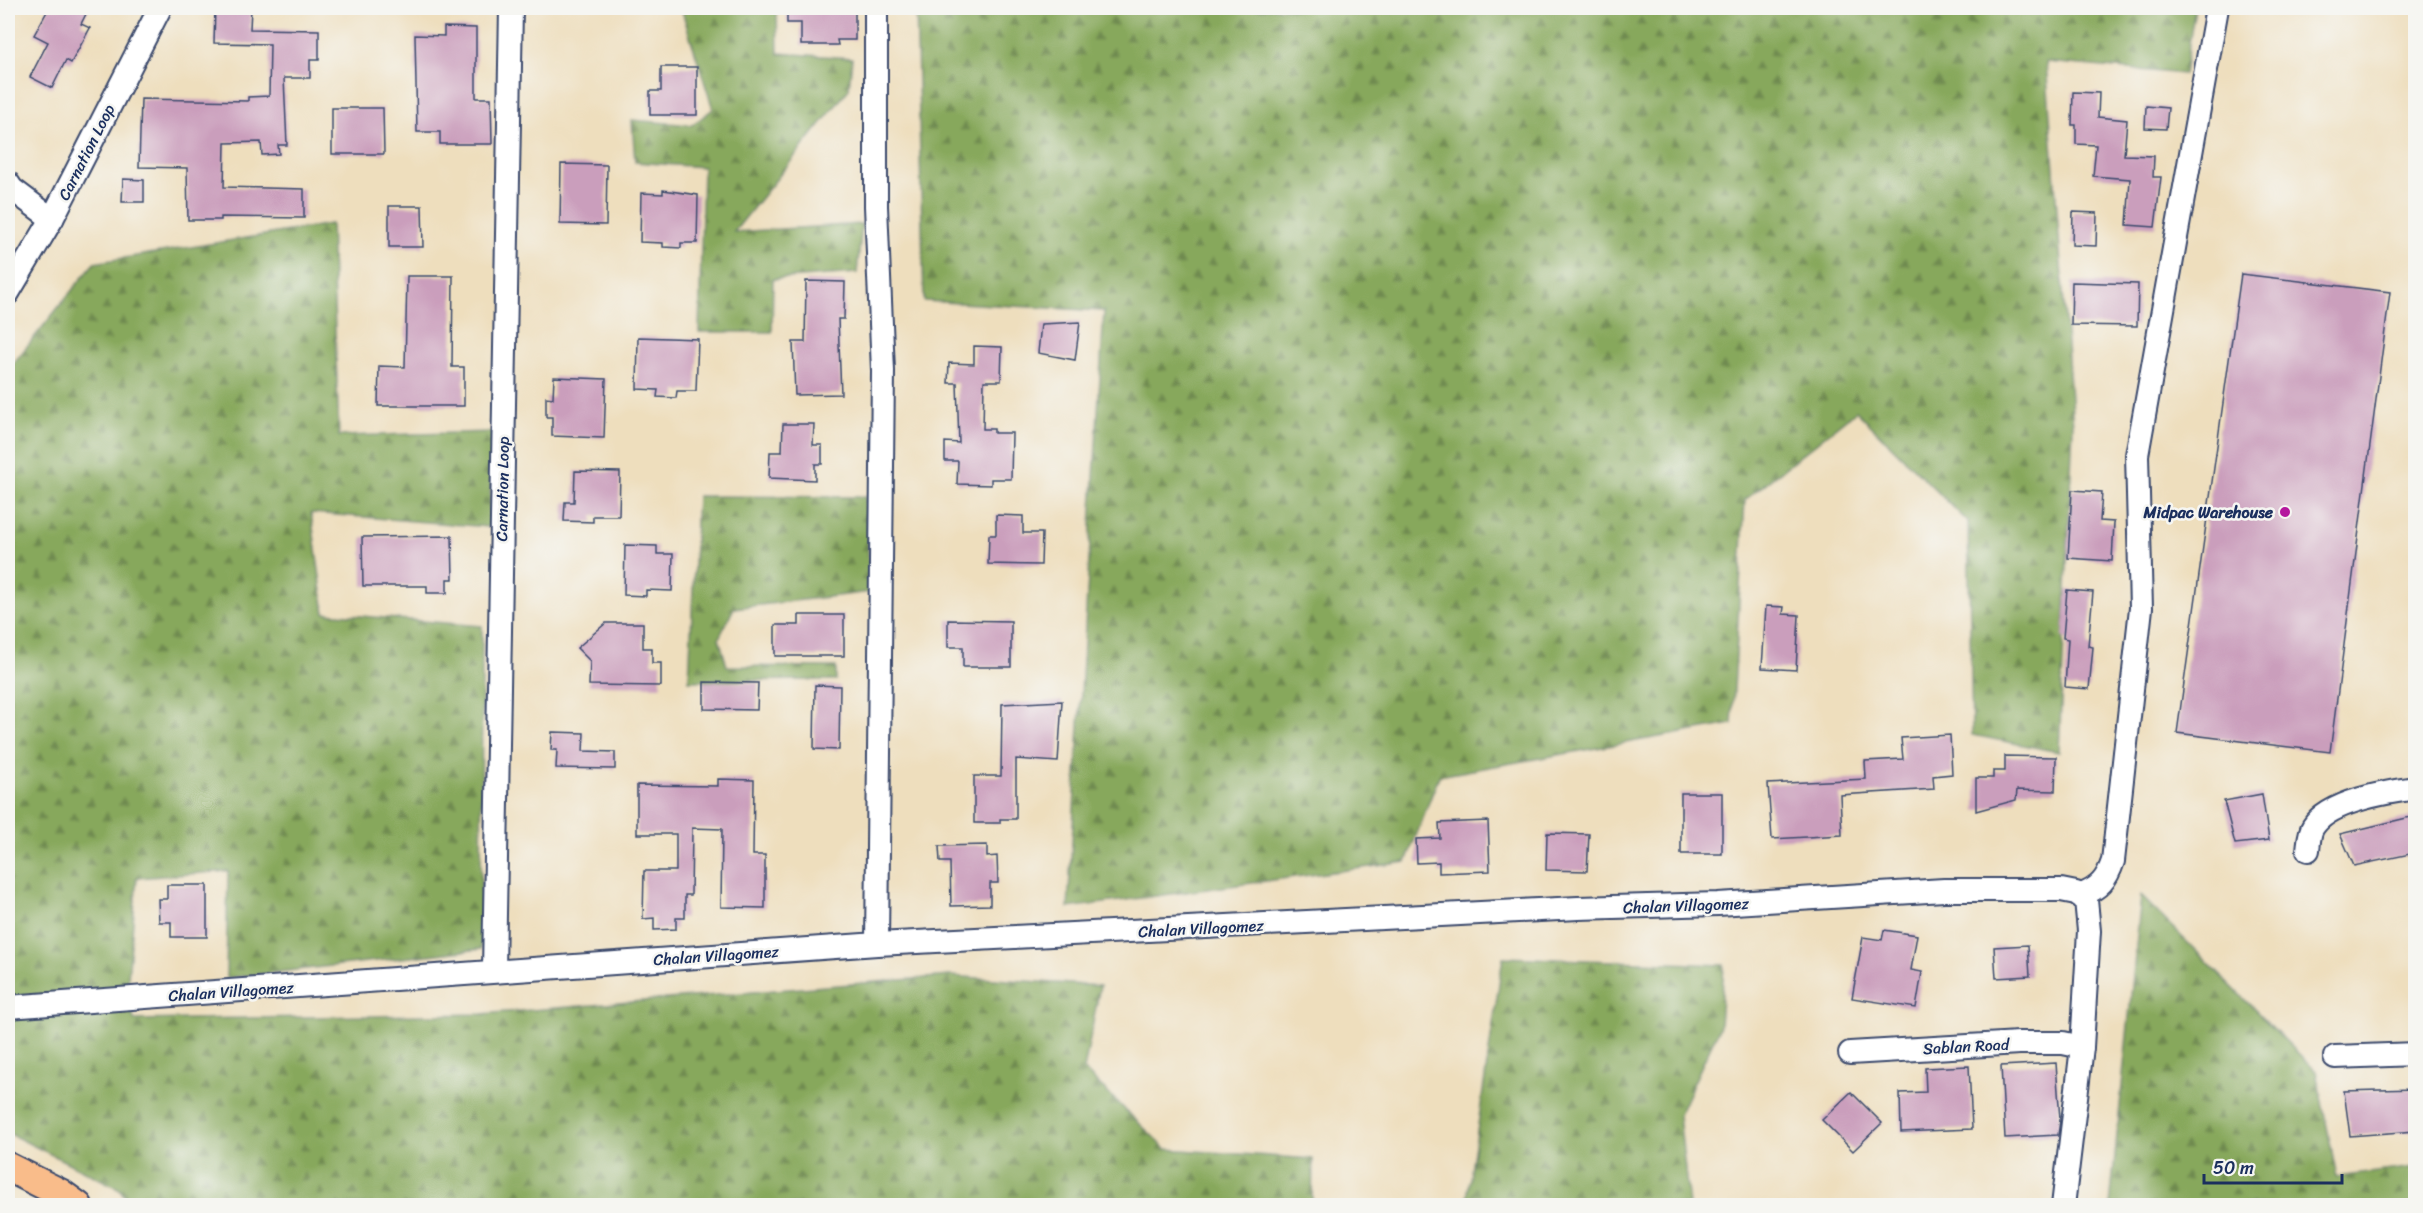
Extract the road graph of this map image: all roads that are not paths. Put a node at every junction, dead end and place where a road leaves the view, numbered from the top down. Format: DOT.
graph roads {
  1 [pos="160,8"];
  2 [pos="511,8"];
  3 [pos="876,8"];
  4 [pos="2217,8"];
  5 [pos="8,183"];
  6 [pos="52,219"];
  7 [pos="8,293"];
  8 [pos="2415,788"];
  9 [pos="2308,850"];
  10 [pos="2081,895"];
  11 [pos="877,944"];
  12 [pos="494,971"];
  13 [pos="8,1007"];
  14 [pos="2082,1047"];
  15 [pos="1850,1053"];
  16 [pos="2415,1054"];
  17 [pos="2335,1057"];
  18 [pos="8,1167"];
  19 [pos="78,1206"];
  20 [pos="2063,1206"];
  1 -- 6 [label="street, Carnation Loop"];
  2 -- 12 [label="street, Carnation Loop"];
  3 -- 11 [label="street"];
  4 -- 10 [label="street"];
  5 -- 6 [label="street"];
  6 -- 7 [label="street, Carnation Loop"];
  8 -- 9 [label="street"];
  10 -- 11 [label="street, Chalan Villagomez"];
  10 -- 14 [label="street"];
  11 -- 12 [label="street, Chalan Villagomez"];
  12 -- 13 [label="street, Chalan Villagomez"];
  14 -- 15 [label="street, Sablan Road"];
  14 -- 20 [label="street"];
  16 -- 17 [label="street"];
  18 -- 19 [label="main road"];
}
